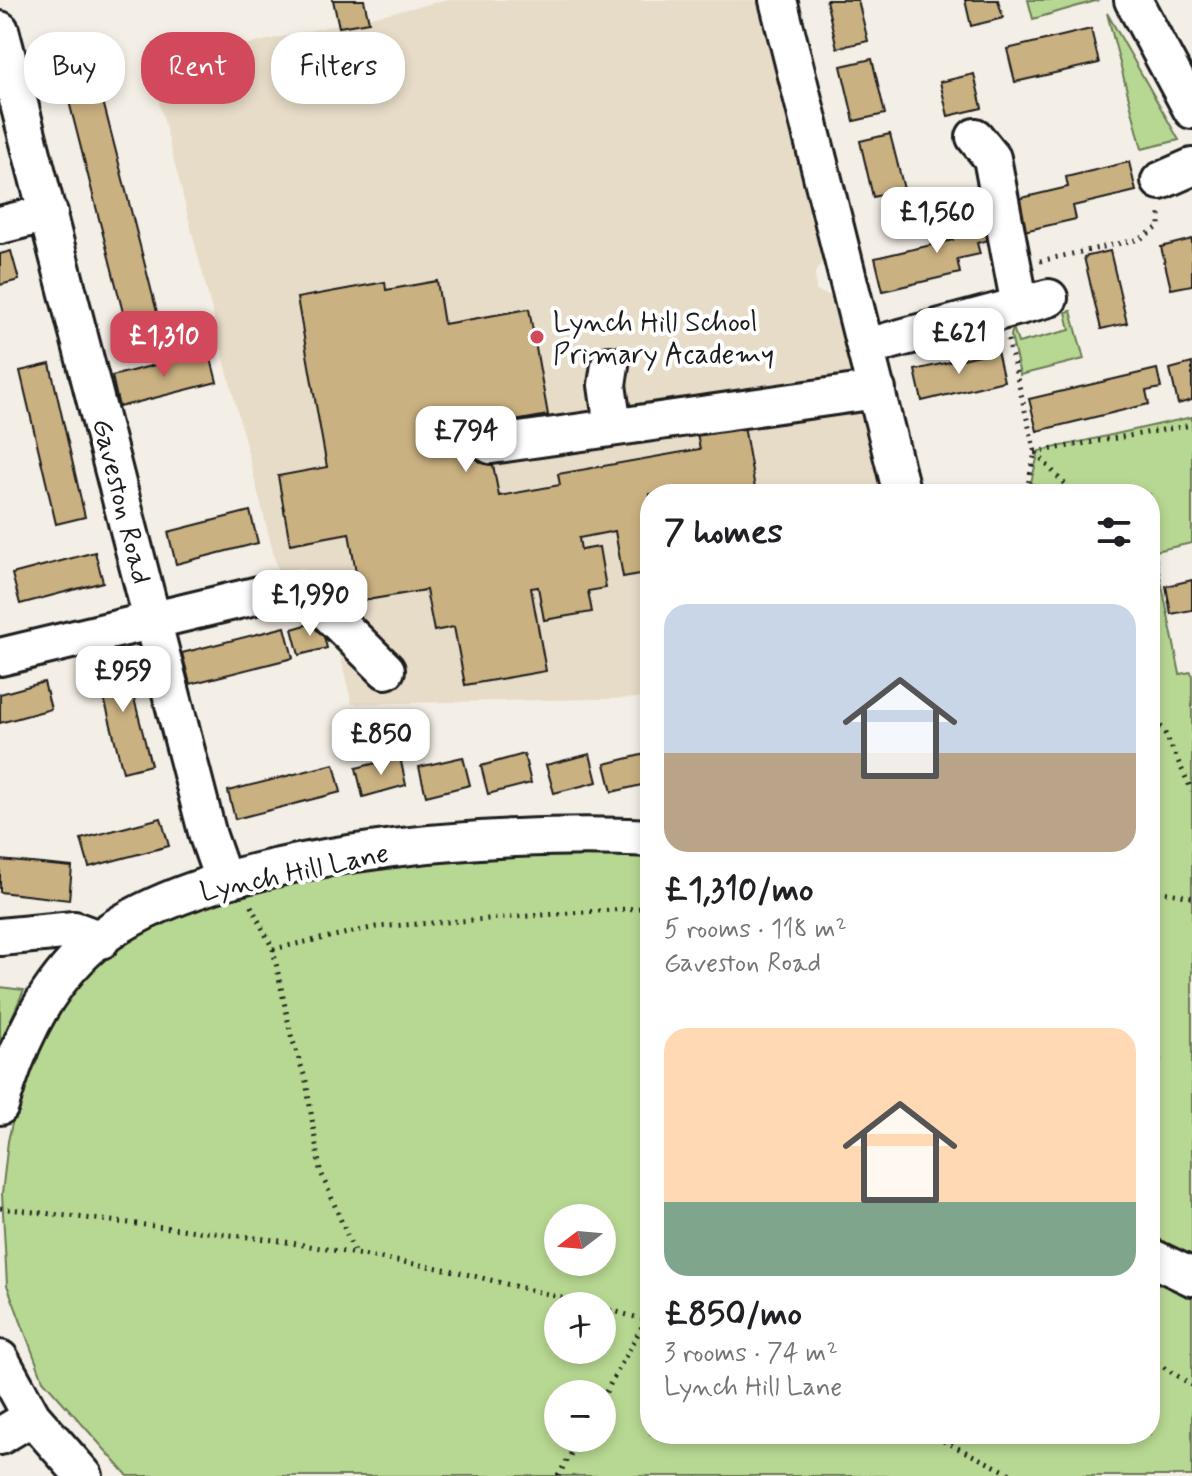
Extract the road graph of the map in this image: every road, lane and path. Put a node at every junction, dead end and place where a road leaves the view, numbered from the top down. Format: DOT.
graph roads {
  1 [pos="778,0"];
  2 [pos="1133,0"];
  3 [pos="0,30"];
  4 [pos="1192,110"];
  5 [pos="975,137"];
  6 [pos="1176,174"];
  7 [pos="49,213"];
  8 [pos="0,225"];
  9 [pos="1012,267"];
  10 [pos="1023,305"];
  11 [pos="867,347"];
  12 [pos="610,365"];
  13 [pos="877,390"];
  14 [pos="1192,425"];
  15 [pos="613,427"];
  16 [pos="491,445"];
  17 [pos="1035,452"];
  18 [pos="900,484"];
  19 [pos="1028,484"];
  20 [pos="1065,484"];
  21 [pos="154,623"];
  22 [pos="0,657"];
  23 [pos="386,670"];
  24 [pos="1160,726"];
  25 [pos="1192,791"];
  26 [pos="640,838"];
  27 [pos="229,878"];
  28 [pos="1160,892"];
  29 [pos="1192,897"];
  30 [pos="640,908"];
  31 [pos="0,937"];
  32 [pos="101,940"];
  33 [pos="273,949"];
  34 [pos="0,1106"];
  35 [pos="0,1208"];
  36 [pos="355,1254"];
  37 [pos="1160,1262"];
  38 [pos="1192,1277"];
  39 [pos="544,1293"];
  40 [pos="616,1312"];
  41 [pos="640,1318"];
  42 [pos="640,1334"];
  43 [pos="0,1359"];
  44 [pos="1160,1365"];
  45 [pos="613,1380"];
  46 [pos="1192,1385"];
  47 [pos="32,1417"];
  48 [pos="0,1436"];
  49 [pos="949,1444"];
  50 [pos="572,1452"];
  51 [pos="84,1476"];
  52 [pos="558,1476"];
  53 [pos="1015,1476"];
  1 -- 11 [label="street"];
  2 -- 4 [label="street"];
  3 -- 7 [label="street, Gaveston Road"];
  5 -- 9 [label="street"];
  6 -- 9 [label="path"];
  7 -- 8 [label="street"];
  7 -- 21 [label="street, Gaveston Road"];
  9 -- 10 [label="street"];
  10 -- 11 [label="street"];
  10 -- 17 [label="path"];
  11 -- 13 [label="street"];
  12 -- 15 [label="street"];
  13 -- 15 [label="street"];
  13 -- 18 [label="street"];
  14 -- 17 [label="path"];
  15 -- 16 [label="street"];
  17 -- 19 [label="path"];
  17 -- 20 [label="path"];
  21 -- 22 [label="street"];
  21 -- 23 [label="street"];
  21 -- 27 [label="street, Gaveston Road"];
  24 -- 25 [label="path"];
  26 -- 27 [label="street, Lynch Hill Lane"];
  27 -- 32 [label="street, Lynch Hill Lane"];
  27 -- 33 [label="path"];
  28 -- 29 [label="path"];
  30 -- 33 [label="path"];
  31 -- 32 [label="street"];
  32 -- 34 [label="street, Lynch Hill Lane"];
  33 -- 36 [label="path"];
  35 -- 36 [label="path"];
  36 -- 39 [label="path"];
  37 -- 38 [label="street"];
  40 -- 41 [label="path"];
  42 -- 45 [label="path"];
  43 -- 47 [label="street"];
  44 -- 46 [label="path"];
  47 -- 48 [label="street"];
  47 -- 51 [label="street"];
  49 -- 53 [label="path"];
  50 -- 52 [label="path"];
}
